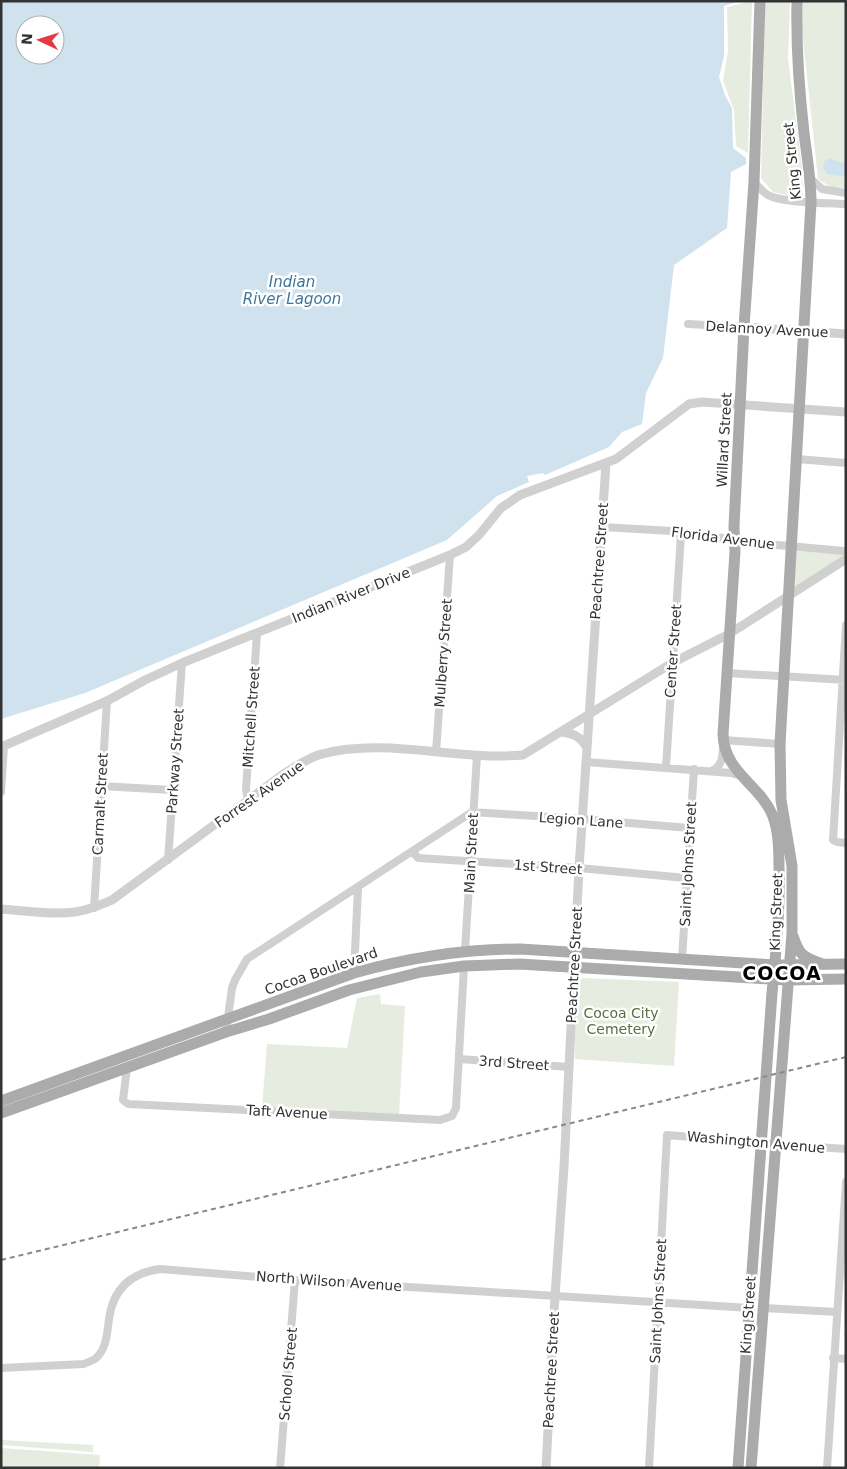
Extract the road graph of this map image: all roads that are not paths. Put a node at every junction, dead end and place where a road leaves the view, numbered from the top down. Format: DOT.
graph roads {
  1 [pos="797,1"];
  2 [pos="760,6"];
  3 [pos="811,180"];
  4 [pos="754,182"];
  5 [pos="846,193"];
  6 [pos="811,203"];
  7 [pos="846,204"];
  8 [pos="688,324"];
  9 [pos="744,327"];
  10 [pos="804,331"];
  11 [pos="846,334"];
  12 [pos="741,404"];
  13 [pos="800,408"];
  14 [pos="846,412"];
  15 [pos="797,459"];
  16 [pos="846,462"];
  17 [pos="606,463"];
  18 [pos="602,527"];
  19 [pos="680,535"];
  20 [pos="735,540"];
  21 [pos="792,546"];
  22 [pos="845,553"];
  23 [pos="450,555"];
  24 [pos="789,596"];
  25 [pos="846,625"];
  26 [pos="257,634"];
  27 [pos="729,634"];
  28 [pos="182,663"];
  29 [pos="672,663"];
  30 [pos="726,673"];
  31 [pos="784,676"];
  32 [pos="844,680"];
  33 [pos="107,701"];
  34 [pos="590,715"];
  35 [pos="562,732"];
  36 [pos="723,740"];
  37 [pos="775,743"];
  38 [pos="3,746"];
  39 [pos="842,746"];
  40 [pos="587,749"];
  41 [pos="436,752"];
  42 [pos="477,755"];
  43 [pos="586,762"];
  44 [pos="666,767"];
  45 [pos="694,770"];
  46 [pos="711,771"];
  47 [pos="741,776"];
  48 [pos="101,786"];
  49 [pos="172,790"];
  50 [pos="1,792"];
  51 [pos="248,800"];
  52 [pos="472,812"];
  53 [pos="582,819"];
  54 [pos="689,828"];
  55 [pos="846,843"];
  56 [pos="413,852"];
  57 [pos="779,854"];
  58 [pos="168,860"];
  59 [pos="471,862"];
  60 [pos="579,868"];
  61 [pos="686,878"];
  62 [pos="358,888"];
  63 [pos="94,908"];
  64 [pos="1,909"];
  65 [pos="792,934"];
  66 [pos="465,951"];
  67 [pos="575,952"];
  68 [pos="682,959"];
  69 [pos="846,964"];
  70 [pos="775,965"];
  71 [pos="377,966"];
  72 [pos="464,966"];
  73 [pos="788,966"];
  74 [pos="826,966"];
  75 [pos="574,967"];
  76 [pos="354,973"];
  77 [pos="773,979"];
  78 [pos="846,979"];
  79 [pos="787,980"];
  80 [pos="354,988"];
  81 [pos="326,998"];
  82 [pos="229,1019"];
  83 [pos="226,1032"];
  84 [pos="460,1060"];
  85 [pos="569,1067"];
  86 [pos="127,1068"];
  87 [pos="61,1079"];
  88 [pos="1,1101"];
  89 [pos="1,1105"];
  90 [pos="1,1113"];
  91 [pos="666,1134"];
  92 [pos="762,1143"];
  93 [pos="775,1144"];
  94 [pos="846,1149"];
  95 [pos="846,1182"];
  96 [pos="755,1233"];
  97 [pos="295,1280"];
  98 [pos="555,1296"];
  99 [pos="658,1303"];
  100 [pos="750,1308"];
  101 [pos="764,1308"];
  102 [pos="837,1312"];
  103 [pos="833,1358"];
  104 [pos="846,1359"];
  105 [pos="1,1368"];
  106 [pos="757,1389"];
  107 [pos="280,1468"];
  108 [pos="546,1468"];
  109 [pos="649,1468"];
  110 [pos="738,1468"];
  111 [pos="751,1468"];
  112 [pos="827,1468"];
  1 -- 3 [label="main road, King Street"];
  2 -- 4 [label="main road, Willard Street"];
  3 -- 5 [label="street"];
  3 -- 6 [label="main road, King Street"];
  4 -- 6 [label="street"];
  4 -- 9 [label="main road, Willard Street"];
  6 -- 7 [label="street"];
  6 -- 10 [label="main road, King Street"];
  8 -- 9 [label="street, Delannoy Avenue"];
  9 -- 10 [label="street, Delannoy Avenue"];
  9 -- 12 [label="main road, Willard Street"];
  10 -- 11 [label="street, Delannoy Avenue"];
  10 -- 13 [label="main road, King Street"];
  12 -- 13 [label="street, Indian River Drive"];
  12 -- 17 [label="street, Indian River Drive"];
  12 -- 20 [label="main road, Willard Street"];
  13 -- 14 [label="street, Indian River Drive"];
  13 -- 15 [label="main road, King Street"];
  15 -- 16 [label="street"];
  15 -- 21 [label="main road, King Street"];
  17 -- 18 [label="street, Peachtree Street"];
  17 -- 23 [label="street, Indian River Drive"];
  18 -- 19 [label="street, Florida Avenue"];
  18 -- 34 [label="street, Peachtree Street"];
  19 -- 20 [label="street, Florida Avenue"];
  19 -- 29 [label="street, Center Street"];
  20 -- 21 [label="street, Florida Avenue"];
  20 -- 27 [label="main road, Willard Street"];
  21 -- 22 [label="street, Florida Avenue"];
  21 -- 24 [label="main road, King Street"];
  22 -- 24 [label="street, Forrest Avenue"];
  23 -- 26 [label="street, Indian River Drive"];
  23 -- 41 [label="street, Mulberry Street"];
  24 -- 27 [label="street, Forrest Avenue"];
  24 -- 31 [label="main road, King Street"];
  25 -- 32 [label="street"];
  26 -- 28 [label="street, Indian River Drive"];
  26 -- 51 [label="street, Mitchell Street"];
  27 -- 29 [label="street, Forrest Avenue"];
  27 -- 30 [label="main road, Willard Street"];
  28 -- 33 [label="street, Indian River Drive"];
  28 -- 49 [label="street, Parkway Street"];
  29 -- 34 [label="street, Forrest Avenue"];
  29 -- 44 [label="street, Center Street"];
  30 -- 31 [label="street"];
  30 -- 36 [label="main road, Willard Street"];
  31 -- 32 [label="street"];
  31 -- 37 [label="main road, King Street"];
  32 -- 39 [label="street"];
  33 -- 38 [label="street, Indian River Drive"];
  33 -- 48 [label="street, Carmalt Street"];
  34 -- 35 [label="street, Forrest Avenue"];
  34 -- 40 [label="street, Peachtree Street"];
  35 -- 40 [label="street"];
  35 -- 42 [label="street, Forrest Avenue"];
  36 -- 37 [label="street"];
  36 -- 46 [label="street"];
  36 -- 47 [label="main road, Willard Street"];
  37 -- 65 [label="main road, King Street"];
  38 -- 50 [label="street"];
  39 -- 55 [label="street"];
  40 -- 43 [label="street, Peachtree Street"];
  41 -- 42 [label="street, Forrest Avenue"];
  41 -- 51 [label="street, Forrest Avenue"];
  42 -- 52 [label="street, Main Street"];
  43 -- 44 [label="street"];
  43 -- 53 [label="street, Peachtree Street"];
  44 -- 45 [label="street"];
  45 -- 46 [label="street"];
  45 -- 54 [label="street, Saint Johns Street"];
  46 -- 47 [label="street"];
  47 -- 57 [label="main road, Willard Street"];
  48 -- 49 [label="street"];
  48 -- 63 [label="street, Carmalt Street"];
  49 -- 58 [label="street, Parkway Street"];
  51 -- 58 [label="street, Forrest Avenue"];
  52 -- 53 [label="street, Legion Lane"];
  52 -- 56 [label="street"];
  52 -- 59 [label="street, Main Street"];
  53 -- 54 [label="street, Legion Lane"];
  53 -- 60 [label="street, Peachtree Street"];
  54 -- 61 [label="street, Saint Johns Street"];
  56 -- 59 [label="street, 1st Street"];
  56 -- 62 [label="street"];
  57 -- 70 [label="main road, King Street"];
  58 -- 63 [label="street, Forrest Avenue"];
  59 -- 60 [label="street, 1st Street"];
  59 -- 66 [label="street, Main Street"];
  60 -- 61 [label="street, 1st Street"];
  60 -- 67 [label="street, Peachtree Street"];
  61 -- 68 [label="street, Saint Johns Street"];
  62 -- 76 [label="street"];
  62 -- 82 [label="street"];
  63 -- 64 [label="street, Forrest Avenue"];
  65 -- 73 [label="main road, King Street"];
  65 -- 74 [label="main road"];
  66 -- 67 [label="main road, Cocoa Boulevard"];
  66 -- 71 [label="main road, Cocoa Boulevard"];
  67 -- 68 [label="main road, Cocoa Boulevard"];
  67 -- 75 [label="street, Peachtree Street"];
  68 -- 70 [label="main road, Cocoa Boulevard"];
  69 -- 74 [label="main road, Cocoa Boulevard"];
  70 -- 73 [label="main road, Cocoa Boulevard"];
  70 -- 77 [label="main road, King Street"];
  71 -- 76 [label="main road, Cocoa Boulevard"];
  71 -- 80 [label="main road"];
  72 -- 75 [label="main road, Cocoa Boulevard"];
  72 -- 80 [label="main road, Cocoa Boulevard"];
  72 -- 84 [label="street"];
  73 -- 74 [label="main road, Cocoa Boulevard"];
  73 -- 79 [label="main road, King Street"];
  75 -- 77 [label="main road, Cocoa Boulevard"];
  75 -- 85 [label="street, Peachtree Street"];
  76 -- 81 [label="main road"];
  76 -- 82 [label="main road, Cocoa Boulevard"];
  77 -- 79 [label="main road, Cocoa Boulevard"];
  77 -- 92 [label="main road, King Street"];
  78 -- 79 [label="main road, Cocoa Boulevard"];
  79 -- 93 [label="main road, King Street"];
  80 -- 81 [label="main road, Cocoa Boulevard"];
  81 -- 83 [label="main road, Cocoa Boulevard"];
  82 -- 83 [label="street"];
  82 -- 87 [label="main road, Cocoa Boulevard"];
  83 -- 86 [label="main road, Cocoa Boulevard"];
  84 -- 85 [label="street, 3rd Street"];
  84 -- 86 [label="street, Taft Avenue"];
  85 -- 98 [label="street, Peachtree Street"];
  86 -- 90 [label="main road, Cocoa Boulevard"];
  87 -- 88 [label="main road, Cocoa Boulevard"];
  87 -- 89 [label="main road"];
  91 -- 92 [label="street, Washington Avenue"];
  91 -- 99 [label="street, Saint Johns Street"];
  92 -- 93 [label="street, Washington Avenue"];
  92 -- 96 [label="main road, King Street"];
  93 -- 94 [label="street, Washington Avenue"];
  93 -- 101 [label="main road, King Street"];
  95 -- 102 [label="street"];
  96 -- 100 [label="main road, King Street"];
  96 -- 101 [label="main road"];
  97 -- 98 [label="street, North Wilson Avenue"];
  97 -- 105 [label="street, North Wilson Avenue"];
  97 -- 107 [label="street, School Street"];
  98 -- 99 [label="street, North Wilson Avenue"];
  98 -- 108 [label="street, Peachtree Street"];
  99 -- 100 [label="street, North Wilson Avenue"];
  99 -- 109 [label="street, Saint Johns Street"];
  100 -- 106 [label="main road"];
  100 -- 110 [label="main road, King Street"];
  101 -- 102 [label="street"];
  101 -- 106 [label="main road, King Street"];
  102 -- 103 [label="street"];
  103 -- 104 [label="street"];
  103 -- 112 [label="street"];
  106 -- 111 [label="main road, King Street"];
}
